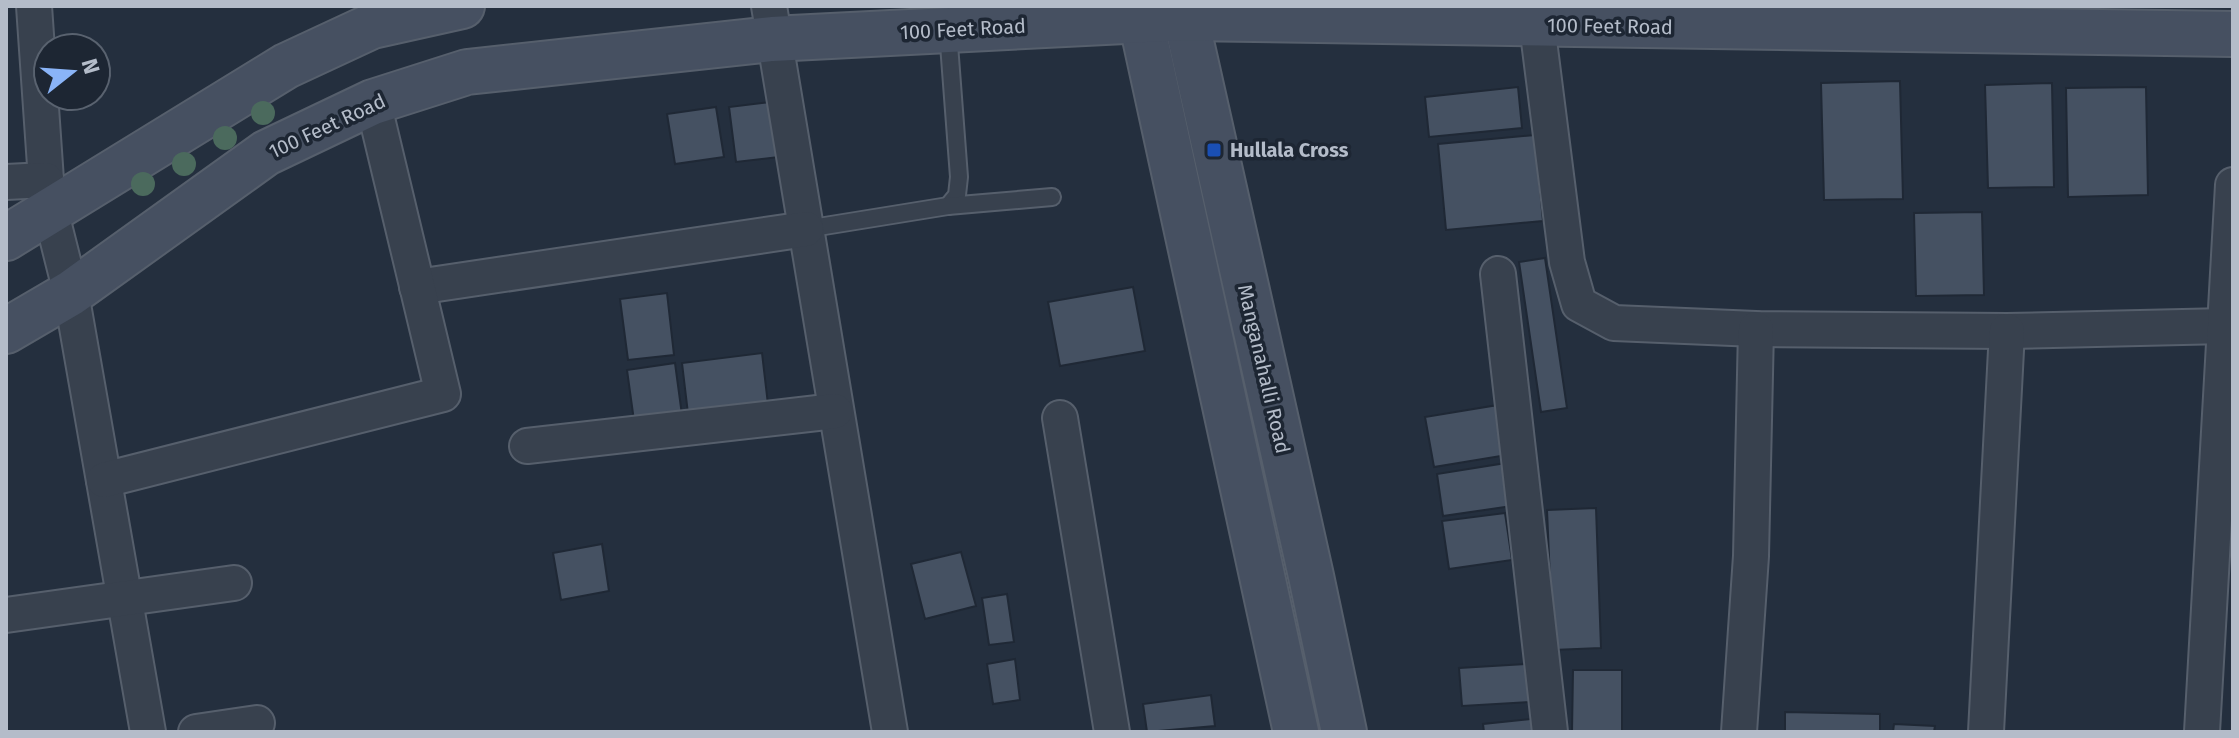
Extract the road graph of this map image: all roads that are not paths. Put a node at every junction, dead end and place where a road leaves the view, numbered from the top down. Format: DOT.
graph roads {
  1 [pos="34,6"];
  2 [pos="462,6"];
  3 [pos="1139,12"];
  4 [pos="1184,12"];
  5 [pos="770,22"];
  6 [pos="1537,25"];
  7 [pos="948,29"];
  8 [pos="2233,34"];
  9 [pos="373,102"];
  10 [pos="6,182"];
  11 [pos="2233,185"];
  12 [pos="48,194"];
  13 [pos="1052,197"];
  14 [pos="948,206"];
  15 [pos="806,229"];
  16 [pos="6,238"];
  17 [pos="1498,274"];
  18 [pos="417,287"];
  19 [pos="71,293"];
  20 [pos="2226,326"];
  21 [pos="1756,329"];
  22 [pos="6,331"];
  23 [pos="2007,331"];
  24 [pos="835,411"];
  25 [pos="1060,418"];
  26 [pos="527,446"];
  27 [pos="104,480"];
  28 [pos="234,583"];
  29 [pos="123,598"];
  30 [pos="6,615"];
  31 [pos="257,723"];
  32 [pos="148,732"];
  33 [pos="196,732"];
  34 [pos="890,732"];
  35 [pos="1112,732"];
  36 [pos="1296,732"];
  37 [pos="1344,732"];
  38 [pos="1550,732"];
  39 [pos="1739,732"];
  40 [pos="1986,732"];
  41 [pos="2202,732"];
  1 -- 12 [label="street"];
  2 -- 12 [label="main road"];
  3 -- 4 [label="main road, 100 Feet Road"];
  3 -- 7 [label="main road, 100 Feet Road"];
  3 -- 36 [label="main road"];
  4 -- 6 [label="main road, 100 Feet Road"];
  4 -- 37 [label="main road, Manganahalli Road"];
  5 -- 7 [label="main road, 100 Feet Road"];
  5 -- 9 [label="main road, 100 Feet Road"];
  5 -- 15 [label="street"];
  6 -- 8 [label="main road, 100 Feet Road"];
  6 -- 21 [label="street"];
  7 -- 14 [label="lane"];
  9 -- 18 [label="street"];
  9 -- 19 [label="main road, 100 Feet Road"];
  10 -- 12 [label="street"];
  11 -- 20 [label="street"];
  12 -- 16 [label="main road"];
  12 -- 19 [label="street"];
  13 -- 14 [label="lane"];
  14 -- 15 [label="lane"];
  15 -- 18 [label="street"];
  15 -- 24 [label="street"];
  17 -- 38 [label="street"];
  18 -- 27 [label="street"];
  19 -- 22 [label="main road, 100 Feet Road"];
  19 -- 27 [label="street"];
  20 -- 23 [label="street"];
  20 -- 41 [label="street"];
  21 -- 23 [label="street"];
  21 -- 39 [label="street"];
  23 -- 40 [label="street"];
  24 -- 26 [label="street"];
  24 -- 34 [label="street"];
  25 -- 35 [label="street"];
  27 -- 29 [label="street"];
  28 -- 29 [label="street"];
  29 -- 30 [label="street"];
  29 -- 32 [label="street"];
  31 -- 33 [label="street"];
}
